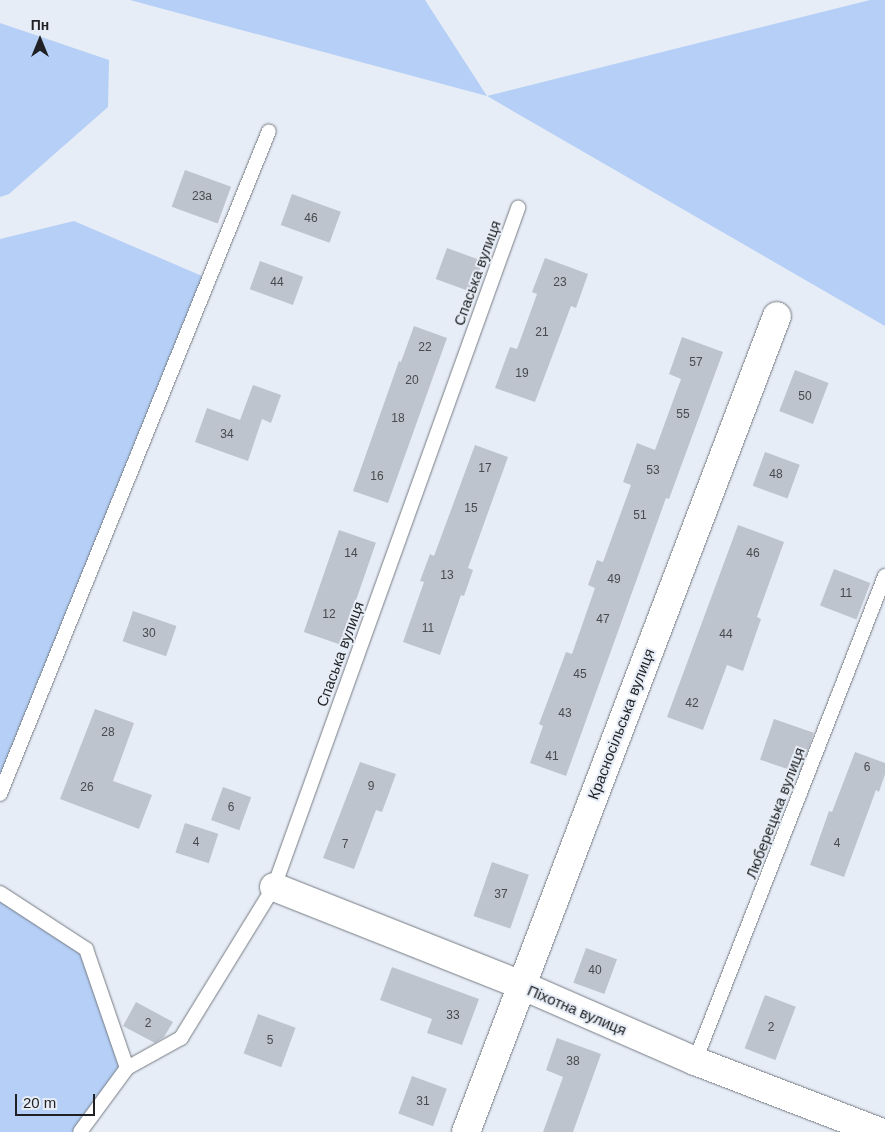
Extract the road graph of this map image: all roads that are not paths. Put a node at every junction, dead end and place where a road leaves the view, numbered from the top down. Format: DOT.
graph roads {
  1 [pos="269,131"];
  2 [pos="518,208"];
  3 [pos="777,316"];
  4 [pos="885,576"];
  5 [pos="0,794"];
  6 [pos="274,887"];
  7 [pos="0,893"];
  8 [pos="521,985"];
  9 [pos="695,1061"];
  10 [pos="127,1068"];
  11 [pos="80,1132"];
  12 [pos="466,1132"];
  13 [pos="880,1132"];
  1 -- 5 [label="lane"];
  2 -- 6 [label="lane, Спаська вулиця"];
  3 -- 8 [label="street, Красносільська вулиця"];
  4 -- 9 [label="lane, Люберецька вулиця"];
  6 -- 8 [label="street, Піхотна вулиця"];
  6 -- 10 [label="lane, Спаська вулиця"];
  7 -- 10 [label="lane"];
  8 -- 9 [label="street, Піхотна вулиця"];
  8 -- 12 [label="street, Красносільська вулиця"];
  9 -- 13 [label="street, Піхотна вулиця"];
  10 -- 11 [label="lane, Спаська вулиця"];
}
